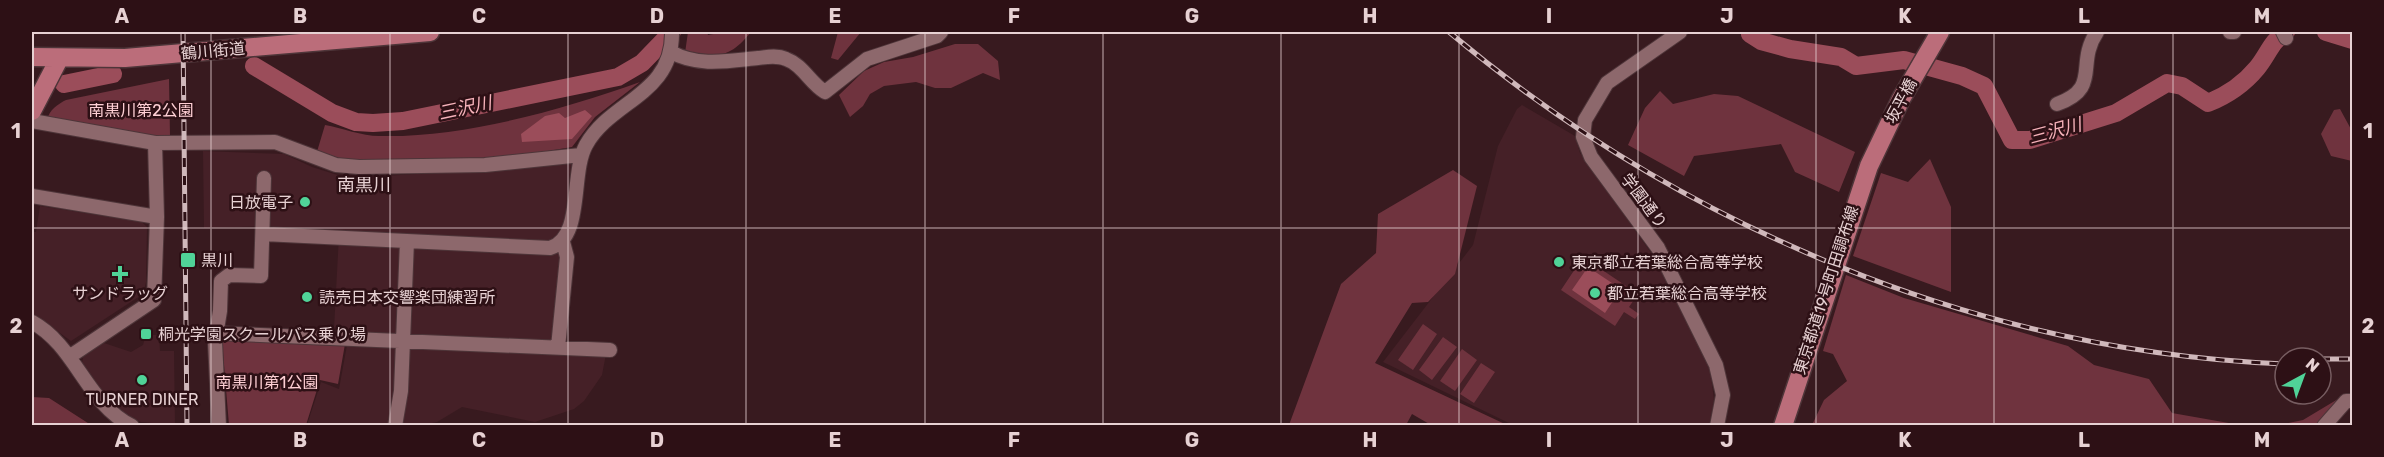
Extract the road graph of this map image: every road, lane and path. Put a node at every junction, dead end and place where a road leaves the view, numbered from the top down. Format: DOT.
graph roads {
  1 [pos="425,32"];
  2 [pos="672,32"];
  3 [pos="941,32"];
  4 [pos="1680,32"];
  5 [pos="2097,32"];
  6 [pos="265,39"];
  7 [pos="1936,39"];
  8 [pos="671,50"];
  9 [pos="32,57"];
  10 [pos="59,59"];
  11 [pos="2057,104"];
  12 [pos="32,111"];
  13 [pos="32,121"];
  14 [pos="154,143"];
  15 [pos="581,155"];
  16 [pos="1873,156"];
  17 [pos="264,178"];
  18 [pos="32,196"];
  19 [pos="157,217"];
  20 [pos="263,234"];
  21 [pos="407,241"];
  22 [pos="563,243"];
  23 [pos="32,322"];
  24 [pos="215,333"];
  25 [pos="403,339"];
  26 [pos="558,347"];
  27 [pos="610,350"];
  28 [pos="69,357"];
  29 [pos="2352,401"];
  30 [pos="132,426"];
  31 [pos="219,426"];
  32 [pos="395,426"];
  33 [pos="1717,426"];
  34 [pos="1783,426"];
  35 [pos="2324,426"];
  1 -- 6 [label="main road, 鶴川街道"];
  2 -- 8 [label="street"];
  3 -- 8 [label="street"];
  4 -- 33 [label="street, 学園通り"];
  5 -- 11 [label="street"];
  6 -- 10 [label="main road, 鶴川街道"];
  7 -- 16 [label="main road, 坂平橋"];
  8 -- 15 [label="street"];
  9 -- 10 [label="main road, 鶴川街道"];
  10 -- 12 [label="main road"];
  13 -- 14 [label="street"];
  14 -- 15 [label="street"];
  14 -- 19 [label="street"];
  15 -- 22 [label="street"];
  16 -- 34 [label="main road, 東京都道19号町田調布線"];
  17 -- 20 [label="street"];
  18 -- 19 [label="street"];
  19 -- 28 [label="street"];
  20 -- 21 [label="street"];
  20 -- 24 [label="street"];
  21 -- 22 [label="street"];
  21 -- 25 [label="street"];
  22 -- 26 [label="street"];
  23 -- 28 [label="street"];
  24 -- 25 [label="street"];
  24 -- 31 [label="street"];
  25 -- 26 [label="street"];
  25 -- 32 [label="street"];
  26 -- 27 [label="street"];
  28 -- 30 [label="street"];
  29 -- 35 [label="street"];
}
